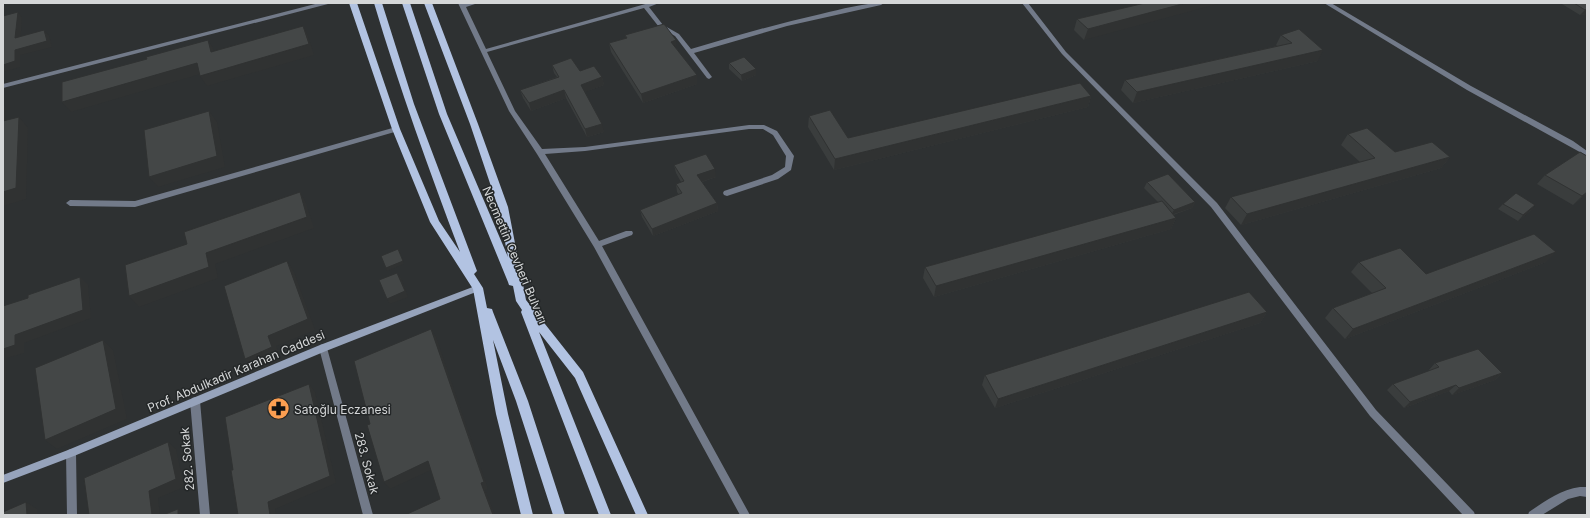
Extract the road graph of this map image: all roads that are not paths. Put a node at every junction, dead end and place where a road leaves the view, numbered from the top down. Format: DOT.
graph roads {
  1 [pos="326,3"];
  2 [pos="353,3"];
  3 [pos="378,3"];
  4 [pos="406,3"];
  5 [pos="428,3"];
  6 [pos="475,3"];
  7 [pos="656,3"];
  8 [pos="881,3"];
  9 [pos="1025,3"];
  10 [pos="1327,3"];
  11 [pos="314,5"];
  12 [pos="462,5"];
  13 [pos="645,6"];
  14 [pos="484,51"];
  15 [pos="690,52"];
  16 [pos="709,77"];
  17 [pos="3,86"];
  18 [pos="396,129"];
  19 [pos="540,152"];
  20 [pos="1587,154"];
  21 [pos="727,193"];
  22 [pos="70,203"];
  23 [pos="629,233"];
  24 [pos="597,245"];
  25 [pos="478,288"];
  26 [pos="521,301"];
  27 [pos="323,348"];
  28 [pos="195,401"];
  29 [pos="71,453"];
  30 [pos="3,479"];
  31 [pos="1587,492"];
  32 [pos="72,515"];
  33 [pos="205,515"];
  34 [pos="368,515"];
  35 [pos="527,515"];
  36 [pos="559,515"];
  37 [pos="604,515"];
  38 [pos="642,515"];
  39 [pos="745,515"];
  40 [pos="1470,515"];
  41 [pos="1533,515"];
  1 -- 11 [label="street"];
  2 -- 18 [label="main road"];
  3 -- 25 [label="main road"];
  4 -- 26 [label="main road, Necmettin Cevheri Bulvarı"];
  5 -- 26 [label="main road"];
  6 -- 12 [label="street"];
  7 -- 13 [label="street"];
  8 -- 15 [label="street"];
  9 -- 40 [label="street"];
  10 -- 20 [label="street"];
  11 -- 17 [label="street"];
  12 -- 14 [label="street"];
  13 -- 14 [label="street"];
  13 -- 15 [label="street"];
  14 -- 19 [label="street"];
  15 -- 16 [label="street"];
  18 -- 22 [label="street"];
  18 -- 25 [label="main road"];
  19 -- 21 [label="street"];
  19 -- 24 [label="street"];
  23 -- 24 [label="street"];
  24 -- 39 [label="street"];
  25 -- 27 [label="main road, Prof. Abdulkadir Karahan Caddesi"];
  25 -- 35 [label="main road"];
  25 -- 36 [label="main road"];
  26 -- 37 [label="main road, Necmettin Cevheri Bulvarı"];
  26 -- 38 [label="main road"];
  27 -- 28 [label="main road, Prof. Abdulkadir Karahan Caddesi"];
  27 -- 34 [label="street, 283. Sokak"];
  28 -- 29 [label="main road, Prof. Abdulkadir Karahan Caddesi"];
  28 -- 33 [label="street, 282. Sokak"];
  29 -- 30 [label="main road, Prof. Abdulkadir Karahan Caddesi"];
  29 -- 32 [label="street"];
  31 -- 41 [label="street"];
}
